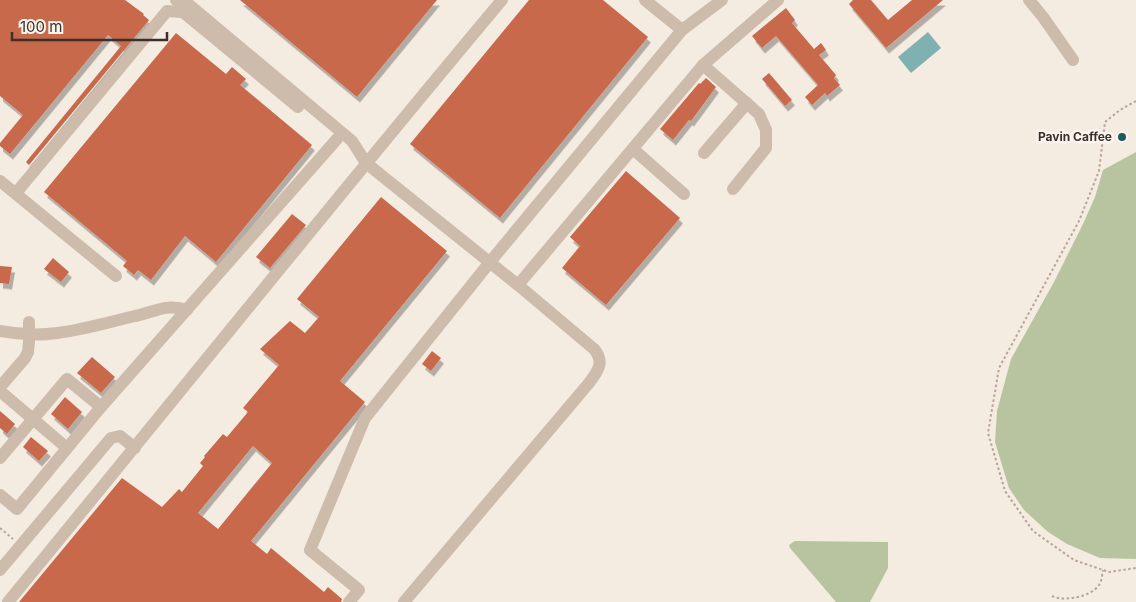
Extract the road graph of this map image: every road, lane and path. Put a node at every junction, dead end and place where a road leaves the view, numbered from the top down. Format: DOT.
graph roads {
  1 [pos="176,0"];
  2 [pos="502,0"];
  3 [pos="645,0"];
  4 [pos="722,0"];
  5 [pos="778,0"];
  6 [pos="1029,0"];
  7 [pos="682,30"];
  8 [pos="1073,60"];
  9 [pos="703,65"];
  10 [pos="1136,101"];
  11 [pos="747,103"];
  12 [pos="337,139"];
  13 [pos="633,149"];
  14 [pos="704,153"];
  15 [pos="366,163"];
  16 [pos="0,181"];
  17 [pos="733,189"];
  18 [pos="16,193"];
  19 [pos="684,194"];
  20 [pos="490,262"];
  21 [pos="116,276"];
  22 [pos="518,285"];
  23 [pos="187,310"];
  24 [pos="29,322"];
  25 [pos="0,330"];
  26 [pos="0,387"];
  27 [pos="0,392"];
  28 [pos="102,407"];
  29 [pos="33,419"];
  30 [pos="67,448"];
  31 [pos="135,448"];
  32 [pos="0,458"];
  33 [pos="0,495"];
  34 [pos="0,528"];
  35 [pos="21,545"];
  36 [pos="1136,568"];
  37 [pos="0,570"];
  38 [pos="1103,570"];
  39 [pos="1052,596"];
  40 [pos="8,602"];
  41 [pos="349,602"];
  42 [pos="404,602"];
  1 -- 15 [label="lane"];
  2 -- 15 [label="lane"];
  3 -- 7 [label="lane"];
  4 -- 7 [label="lane"];
  5 -- 9 [label="lane"];
  6 -- 8 [label="lane"];
  7 -- 20 [label="lane"];
  9 -- 11 [label="lane"];
  9 -- 13 [label="lane"];
  10 -- 38 [label="path"];
  11 -- 14 [label="lane"];
  11 -- 17 [label="lane"];
  12 -- 15 [label="lane"];
  12 -- 18 [label="lane"];
  12 -- 23 [label="lane"];
  13 -- 19 [label="lane"];
  13 -- 22 [label="lane"];
  15 -- 20 [label="lane"];
  15 -- 31 [label="lane"];
  16 -- 18 [label="lane"];
  18 -- 21 [label="lane"];
  20 -- 22 [label="lane"];
  20 -- 41 [label="lane"];
  22 -- 42 [label="lane"];
  23 -- 25 [label="lane"];
  23 -- 28 [label="lane"];
  24 -- 26 [label="lane, bridge"];
  27 -- 29 [label="lane"];
  28 -- 29 [label="lane"];
  28 -- 30 [label="lane"];
  29 -- 30 [label="lane"];
  29 -- 32 [label="lane"];
  30 -- 33 [label="lane"];
  31 -- 35 [label="lane"];
  31 -- 40 [label="lane"];
  34 -- 35 [label="path"];
  35 -- 37 [label="lane"];
  36 -- 38 [label="path"];
  38 -- 39 [label="path"];
}
